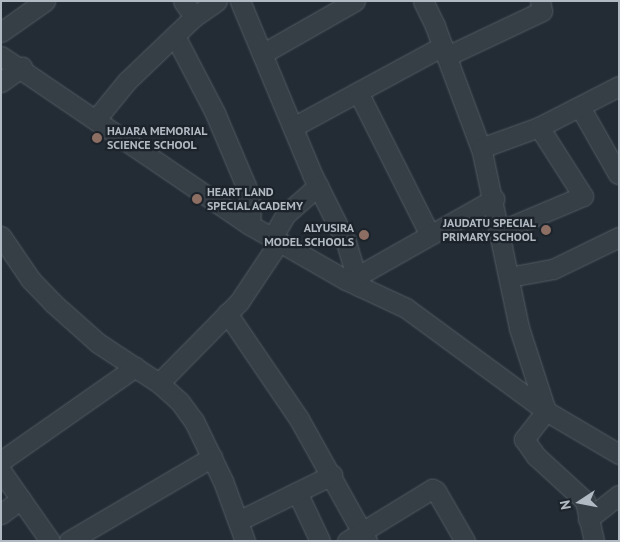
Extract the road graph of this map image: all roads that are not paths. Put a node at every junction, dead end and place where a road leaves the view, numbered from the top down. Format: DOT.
graph roads {
  1 [pos="45,1"];
  2 [pos="183,1"];
  3 [pos="217,1"];
  4 [pos="240,1"];
  5 [pos="355,1"];
  6 [pos="540,1"];
  7 [pos="427,3"];
  8 [pos="194,17"];
  9 [pos="1,32"];
  10 [pos="175,36"];
  11 [pos="445,51"];
  12 [pos="262,54"];
  13 [pos="1,56"];
  14 [pos="22,67"];
  15 [pos="1,82"];
  16 [pos="619,86"];
  17 [pos="358,92"];
  18 [pos="580,107"];
  19 [pos="96,119"];
  20 [pos="538,127"];
  21 [pos="293,128"];
  22 [pos="481,148"];
  23 [pos="618,174"];
  24 [pos="318,186"];
  25 [pos="494,199"];
  26 [pos="250,225"];
  27 [pos="500,231"];
  28 [pos="430,235"];
  29 [pos="1,236"];
  30 [pos="619,237"];
  31 [pos="276,240"];
  32 [pos="510,277"];
  33 [pos="358,281"];
  34 [pos="227,313"];
  35 [pos="135,367"];
  36 [pos="158,383"];
  37 [pos="546,411"];
  38 [pos="619,454"];
  39 [pos="212,457"];
  40 [pos="1,461"];
  41 [pos="1,470"];
  42 [pos="332,475"];
  43 [pos="297,492"];
  44 [pos="619,495"];
  45 [pos="21,499"];
  46 [pos="1,514"];
  47 [pos="588,519"];
  48 [pos="238,521"];
  49 [pos="359,538"];
  50 [pos="50,541"];
  51 [pos="69,541"];
  52 [pos="245,541"];
  53 [pos="320,541"];
  54 [pos="466,541"];
  55 [pos="594,541"];
  1 -- 9 [label="street"];
  2 -- 8 [label="street"];
  3 -- 8 [label="street"];
  4 -- 12 [label="street"];
  5 -- 12 [label="street"];
  6 -- 11 [label="street"];
  7 -- 11 [label="street"];
  8 -- 10 [label="street"];
  10 -- 19 [label="street"];
  10 -- 26 [label="street"];
  11 -- 17 [label="street"];
  11 -- 22 [label="street"];
  12 -- 21 [label="street"];
  13 -- 14 [label="street"];
  14 -- 15 [label="street"];
  14 -- 19 [label="street"];
  16 -- 18 [label="street"];
  17 -- 21 [label="street"];
  17 -- 28 [label="street"];
  18 -- 20 [label="street"];
  18 -- 23 [label="street"];
  19 -- 26 [label="street"];
  20 -- 22 [label="street"];
  20 -- 27 [label="street"];
  21 -- 24 [label="street"];
  22 -- 25 [label="street"];
  24 -- 31 [label="street"];
  24 -- 33 [label="street"];
  25 -- 27 [label="street"];
  25 -- 28 [label="street"];
  26 -- 31 [label="street"];
  27 -- 32 [label="street"];
  28 -- 33 [label="street"];
  29 -- 35 [label="street"];
  30 -- 32 [label="street"];
  31 -- 33 [label="street"];
  31 -- 34 [label="street"];
  32 -- 37 [label="street"];
  33 -- 37 [label="street"];
  34 -- 36 [label="street"];
  34 -- 42 [label="street"];
  35 -- 36 [label="street"];
  35 -- 40 [label="street"];
  36 -- 39 [label="street"];
  37 -- 38 [label="street"];
  37 -- 47 [label="street"];
  39 -- 48 [label="street"];
  39 -- 51 [label="street"];
  41 -- 45 [label="street"];
  42 -- 43 [label="street"];
  42 -- 49 [label="street"];
  43 -- 48 [label="street"];
  43 -- 53 [label="street"];
  44 -- 47 [label="street"];
  45 -- 46 [label="street"];
  45 -- 50 [label="street"];
  47 -- 55 [label="street"];
  48 -- 52 [label="street"];
  49 -- 54 [label="street"];
}
